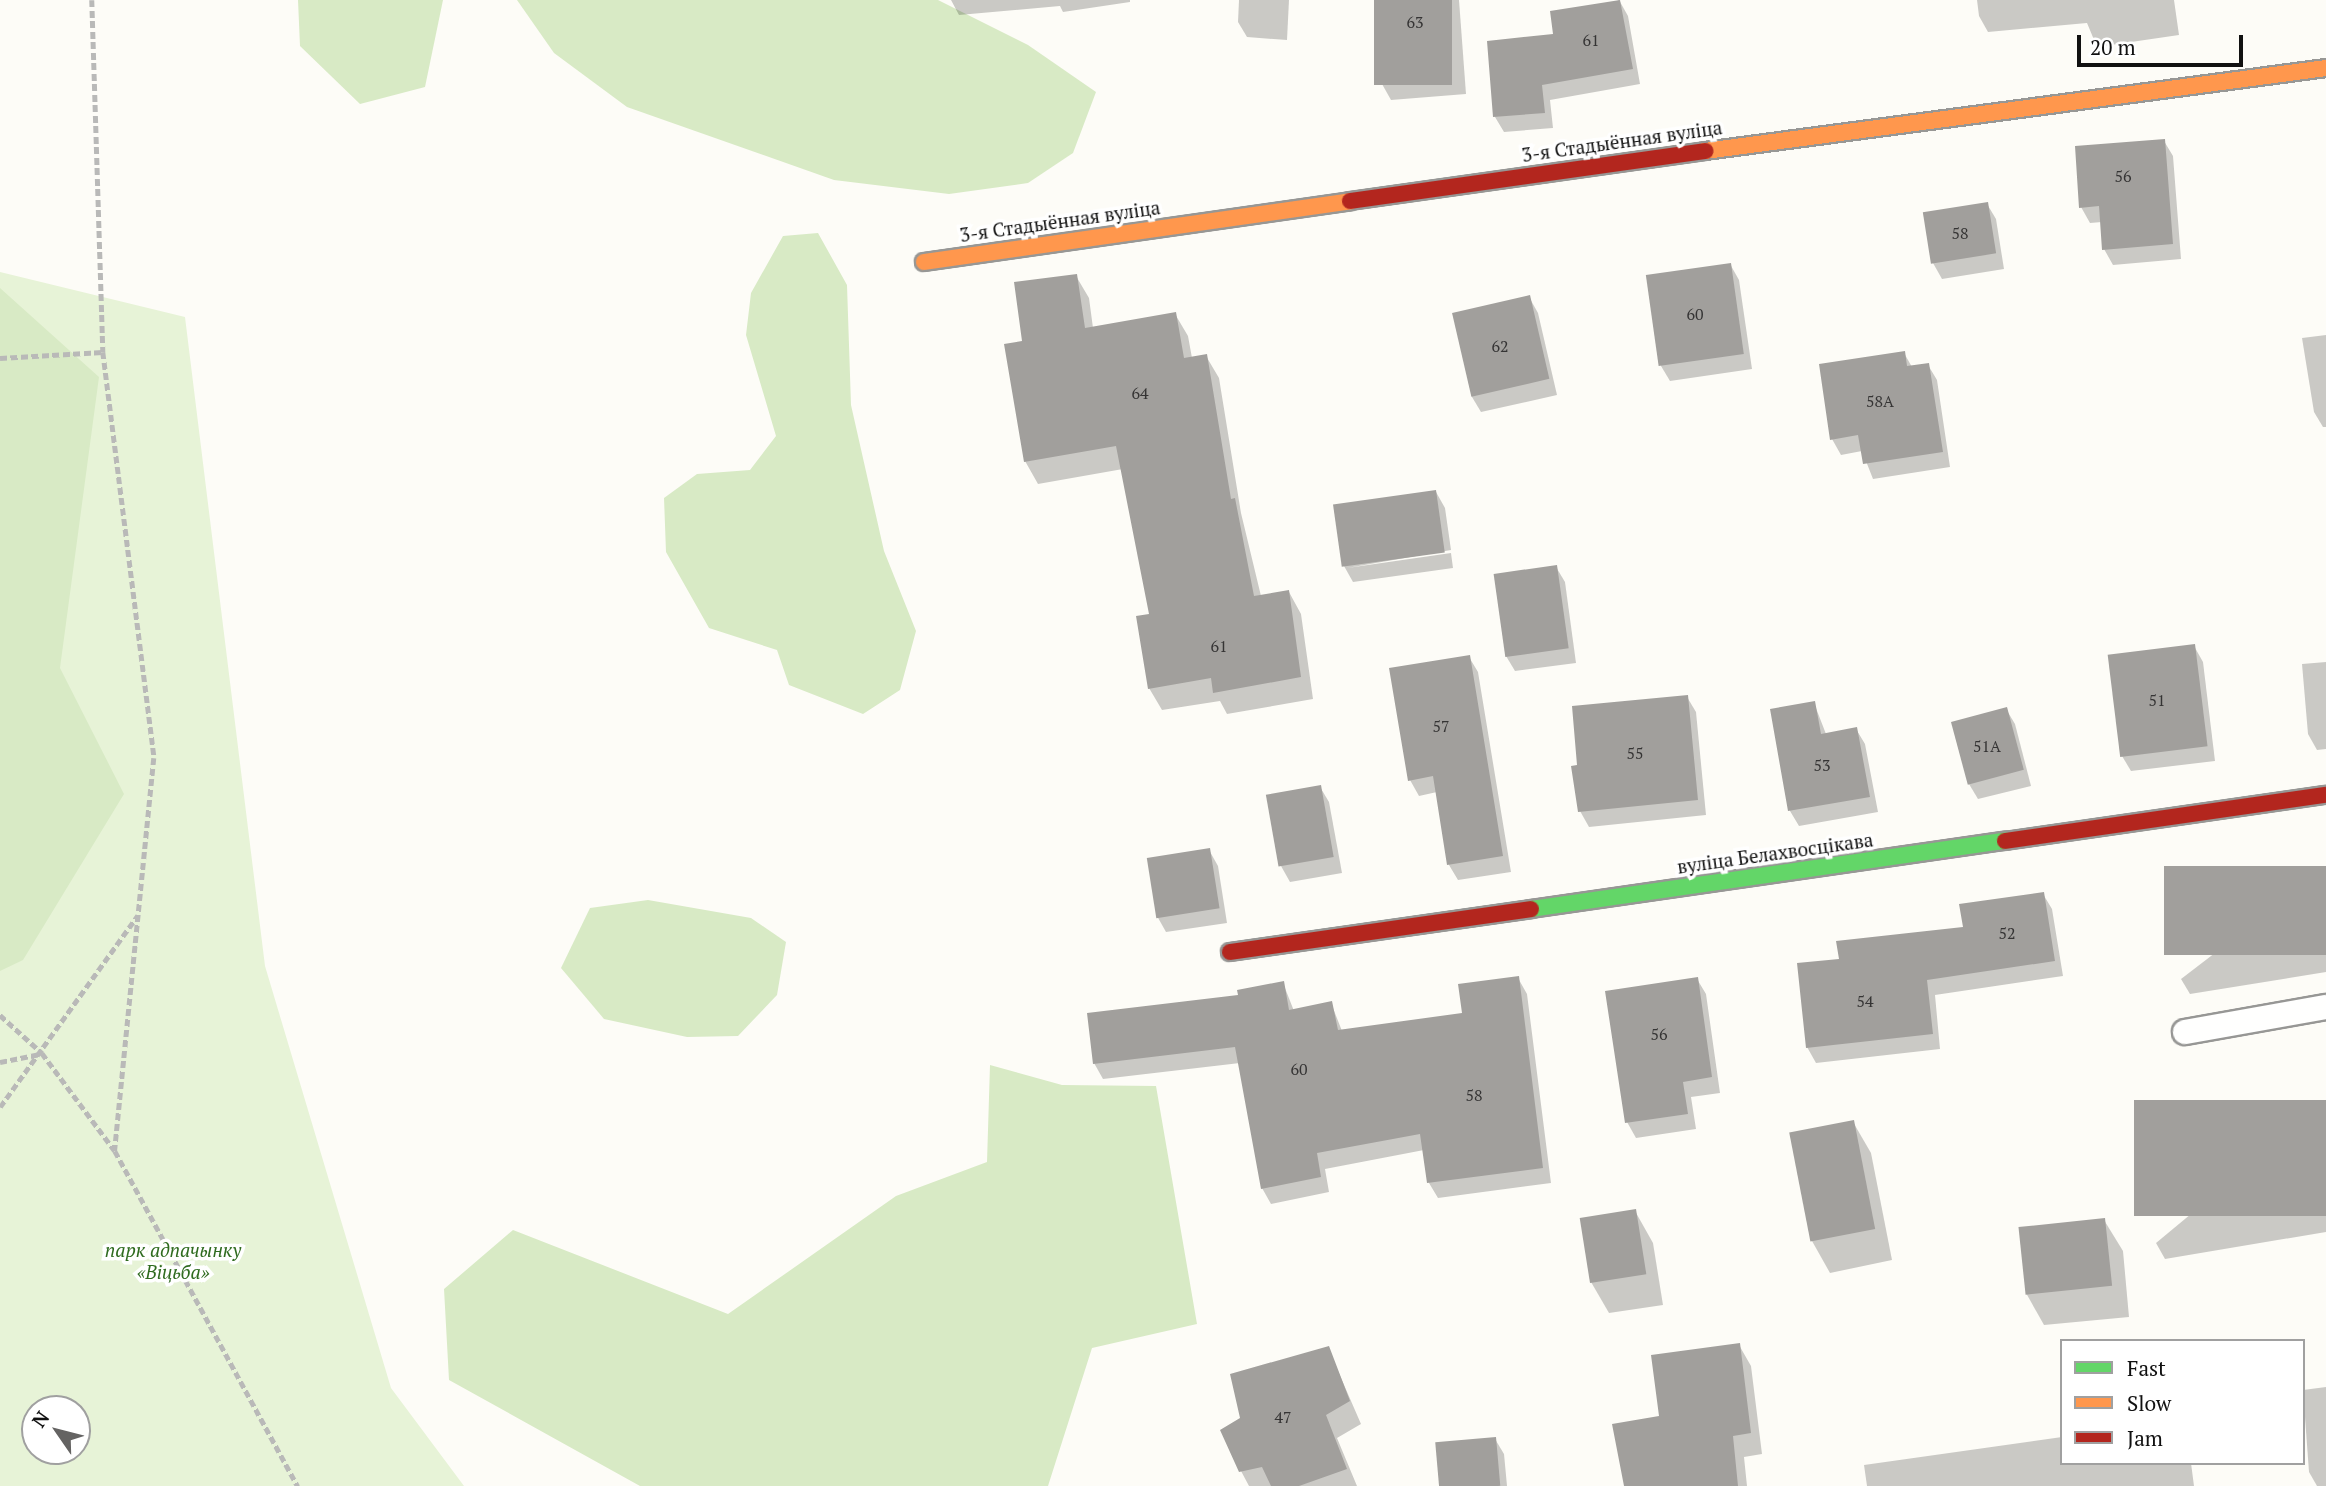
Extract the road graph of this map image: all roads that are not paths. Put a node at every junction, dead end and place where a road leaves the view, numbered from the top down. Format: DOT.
graph roads {
  1 [pos="2326,68"];
  2 [pos="924,262"];
  3 [pos="2326,796"];
  4 [pos="1230,952"];
  5 [pos="2326,1007"];
  6 [pos="2185,1032"];
  1 -- 2 [label="street, 3-я Стадыённая вуліца"];
  3 -- 4 [label="street, вуліца Белахвосцікава"];
  5 -- 6 [label="lane"];
}
